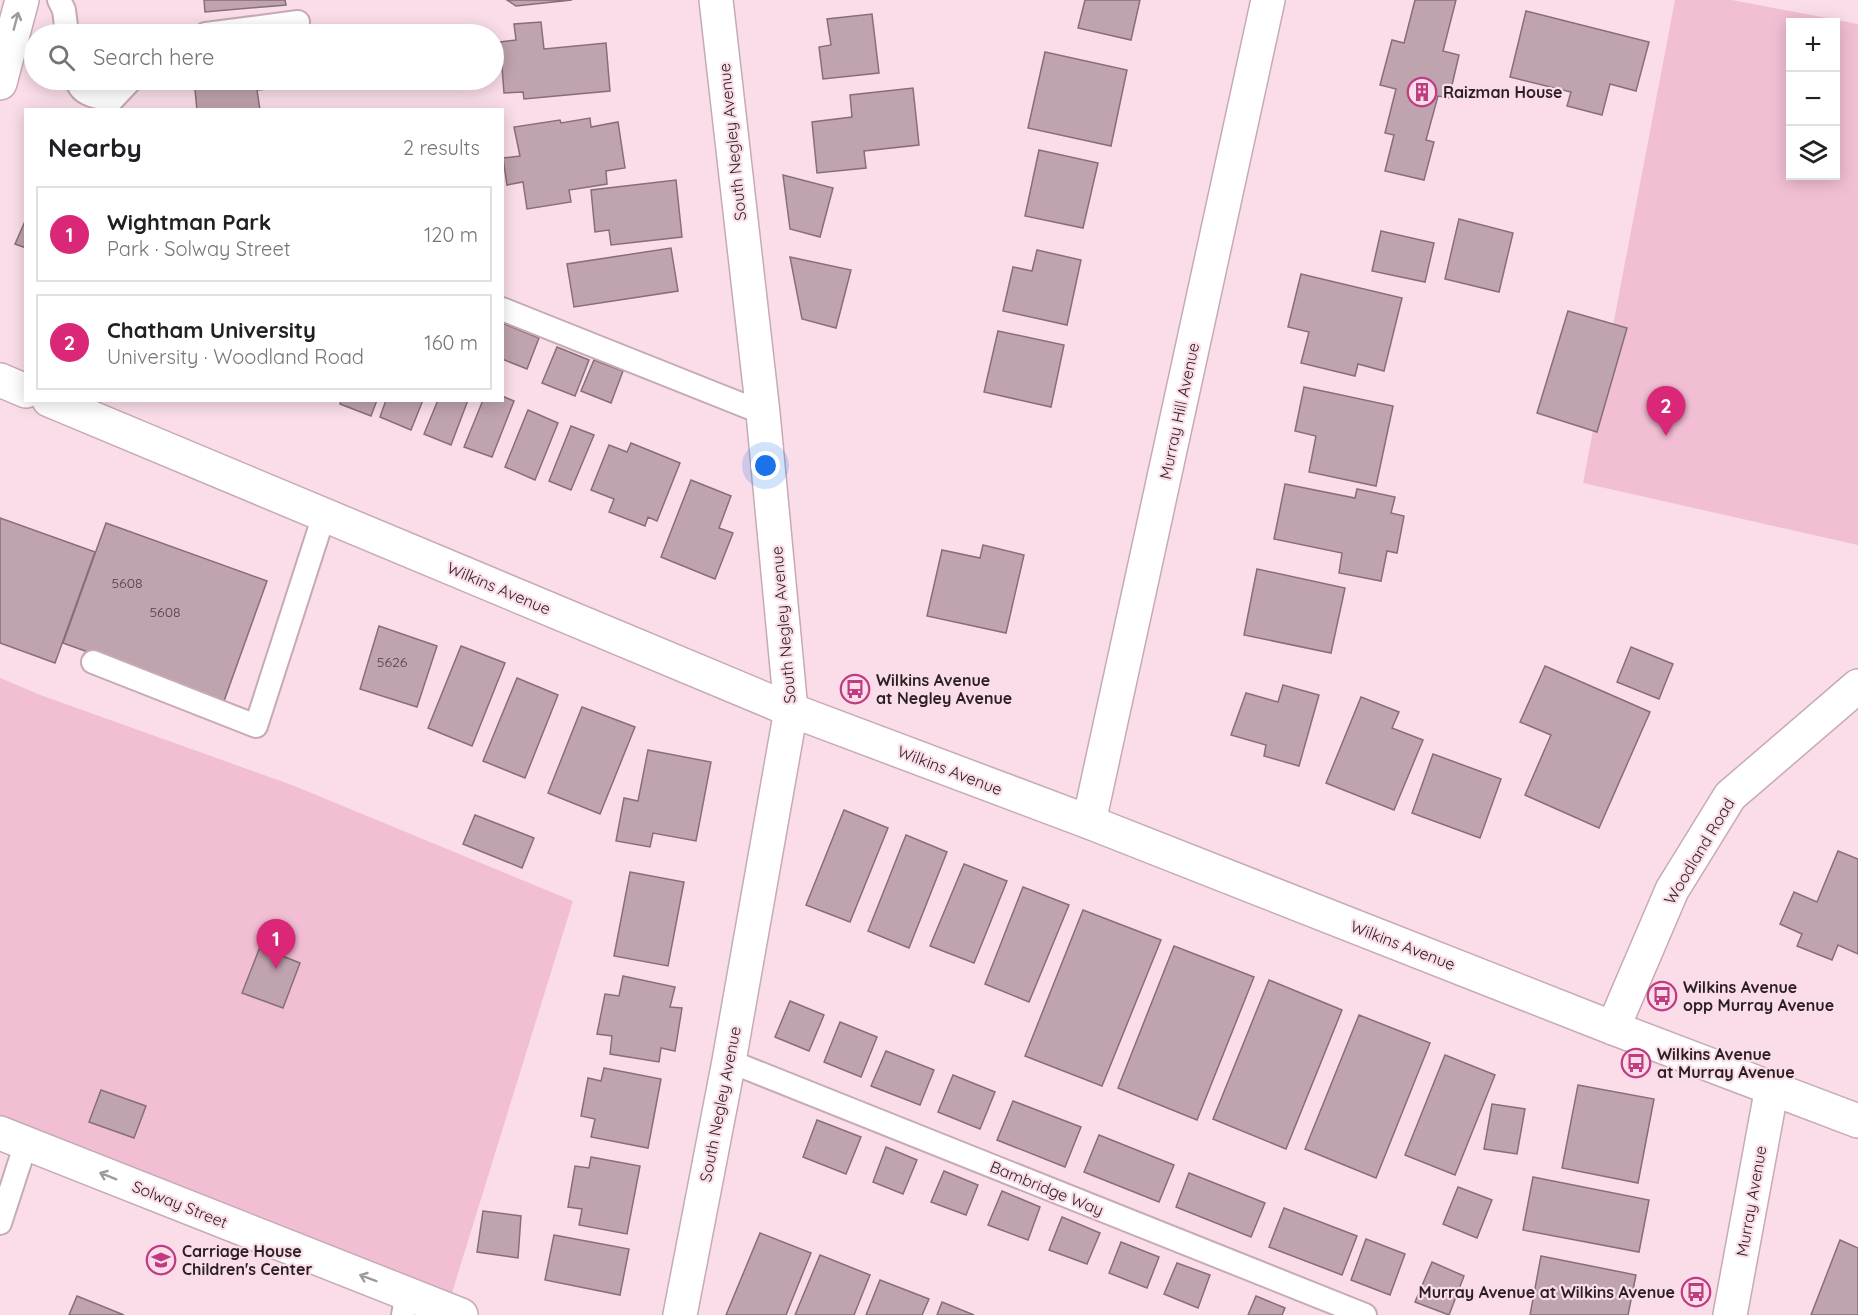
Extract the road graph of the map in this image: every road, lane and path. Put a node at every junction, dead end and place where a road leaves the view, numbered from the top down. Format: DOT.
graph roads {
  1 [pos="22,0"];
  2 [pos="59,0"];
  3 [pos="716,0"];
  4 [pos="1268,0"];
  5 [pos="298,22"];
  6 [pos="66,24"];
  7 [pos="283,24"];
  8 [pos="0,83"];
  9 [pos="82,90"];
  10 [pos="122,90"];
  11 [pos="504,310"];
  12 [pos="0,380"];
  13 [pos="24,390"];
  14 [pos="54,402"];
  15 [pos="763,413"];
  16 [pos="324,515"];
  17 [pos="93,662"];
  18 [pos="1858,686"];
  19 [pos="791,710"];
  20 [pos="1089,822"];
  21 [pos="1613,1028"];
  22 [pos="729,1061"];
  23 [pos="1772,1087"];
  24 [pos="1858,1121"];
  25 [pos="13,1138"];
  26 [pos="0,1223"];
  27 [pos="405,1304"];
  28 [pos="461,1315"];
  29 [pos="680,1315"];
  30 [pos="1365,1315"];
  31 [pos="1730,1315"];
  8 -- 1 [label="street, one-way"];
  2 -- 6 [label="lane"];
  3 -- 15 [label="street, South Negley Avenue"];
  4 -- 20 [label="street, Murray Hill Avenue"];
  5 -- 7 [label="lane"];
  9 -- 10 [label="lane"];
  11 -- 15 [label="lane"];
  12 -- 13 [label="street"];
  14 -- 16 [label="street, Wilkins Avenue"];
  15 -- 19 [label="street, South Negley Avenue"];
  16 -- 17 [label="lane"];
  16 -- 19 [label="street, Wilkins Avenue"];
  18 -- 21 [label="street, Woodland Road"];
  19 -- 20 [label="street, Wilkins Avenue"];
  19 -- 22 [label="street, South Negley Avenue"];
  20 -- 21 [label="street, Wilkins Avenue"];
  21 -- 23 [label="street, Wilkins Avenue"];
  22 -- 29 [label="street, South Negley Avenue"];
  22 -- 30 [label="lane, Bambridge Way"];
  23 -- 24 [label="street, Wilkins Avenue"];
  23 -- 31 [label="street, Murray Avenue"];
  25 -- 26 [label="lane"];
  27 -- 25 [label="street, Solway Street, one-way"];
  27 -- 28 [label="street, Solway Street"];
}
